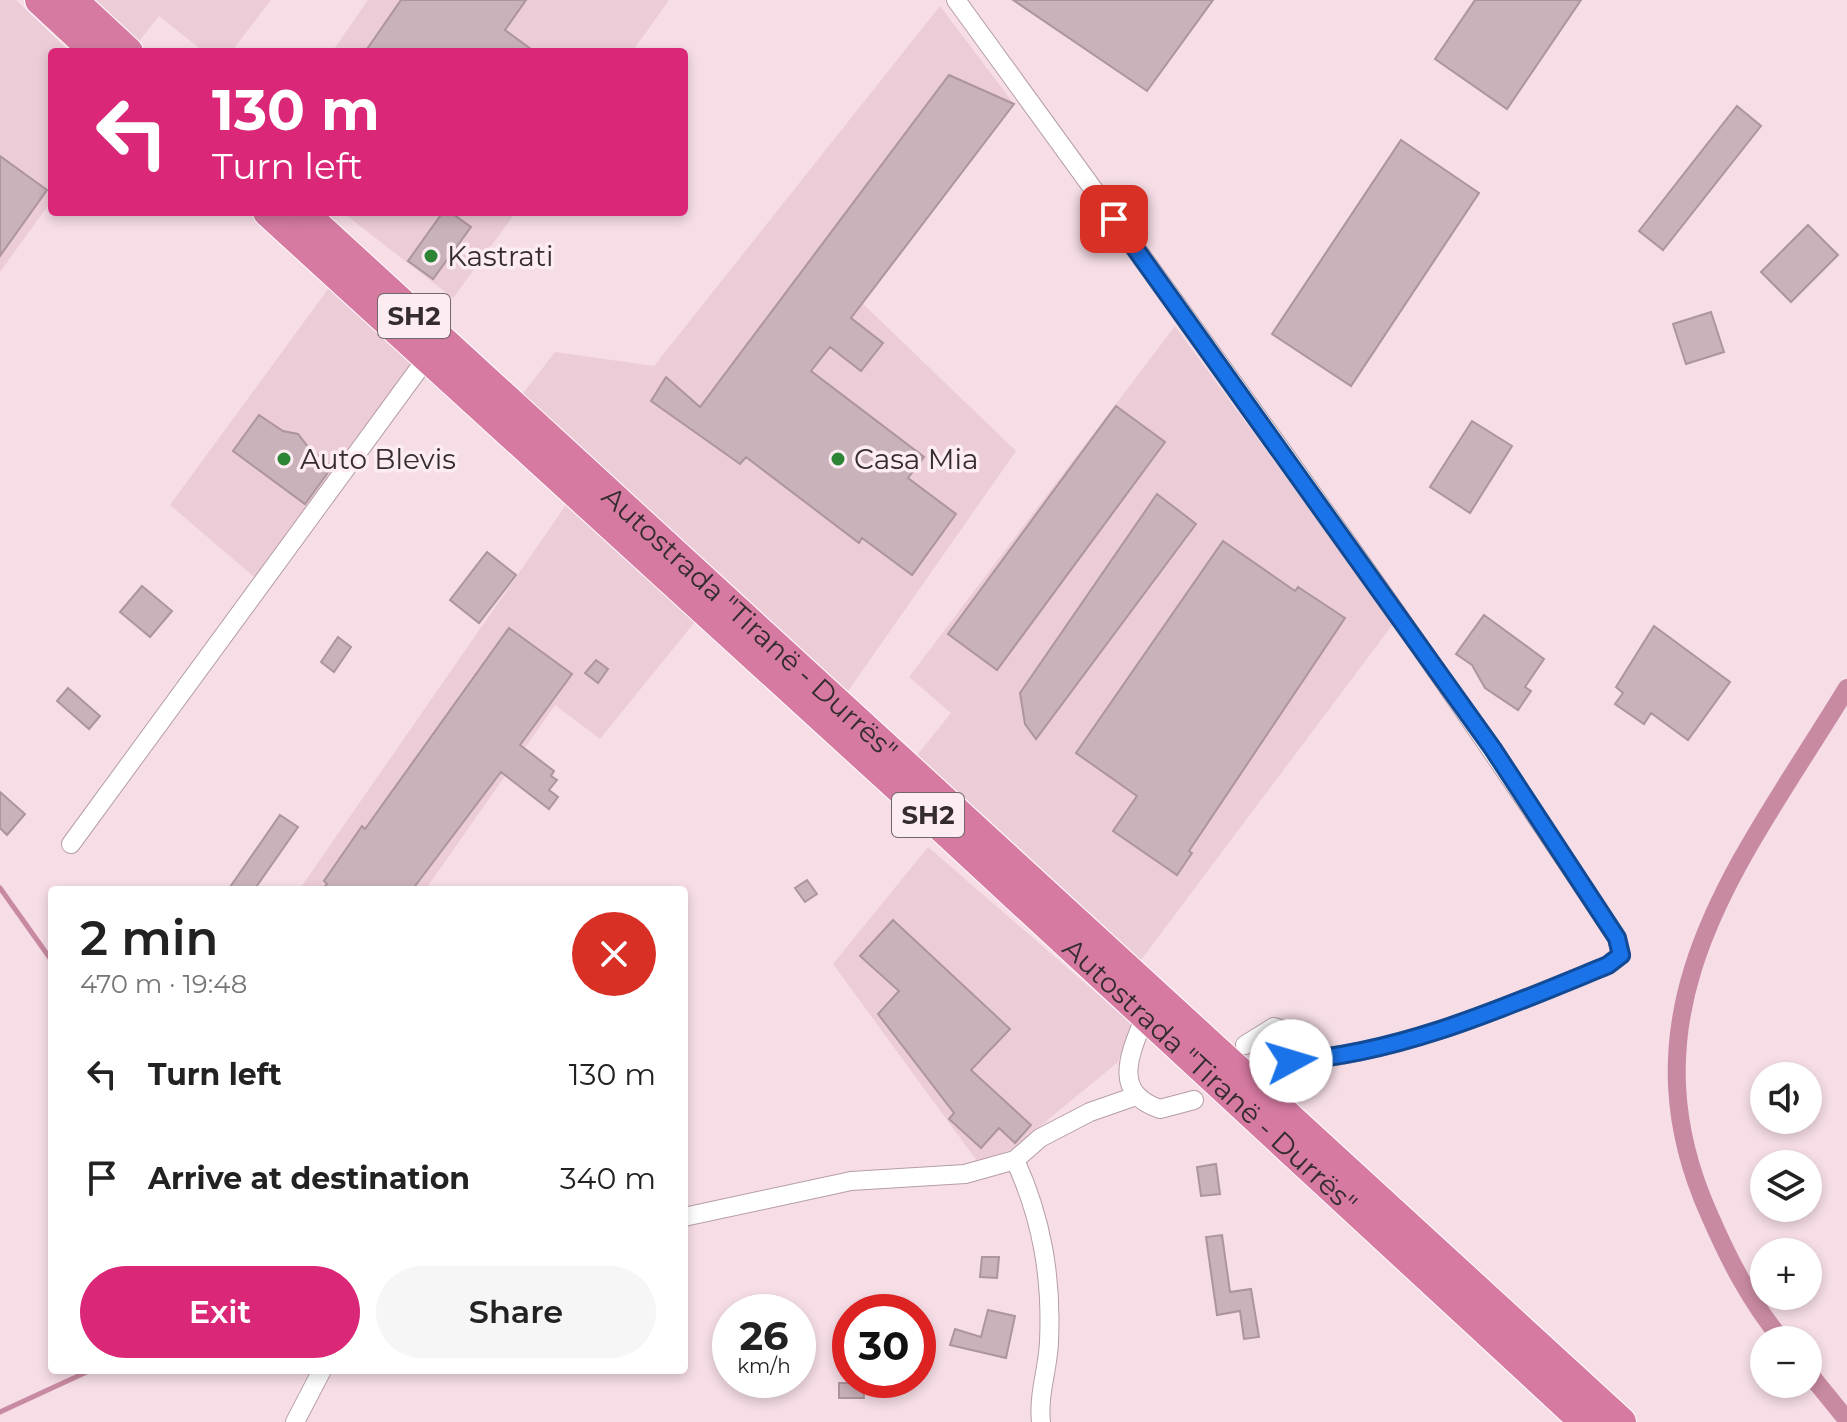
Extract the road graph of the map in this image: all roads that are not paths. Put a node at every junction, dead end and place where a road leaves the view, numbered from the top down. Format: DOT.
graph roads {
  1 [pos="40,0"];
  2 [pos="72,0"];
  3 [pos="956,0"];
  4 [pos="92,48"];
  5 [pos="124,48"];
  6 [pos="272,216"];
  7 [pos="306,216"];
  8 [pos="426,359"];
  9 [pos="71,844"];
  10 [pos="1145,1016"];
  11 [pos="1245,1045"];
  12 [pos="1291,1061"];
  13 [pos="1136,1096"];
  14 [pos="1268,1097"];
  15 [pos="1194,1100"];
  16 [pos="1015,1160"];
  17 [pos="688,1216"];
  18 [pos="320,1374"];
  19 [pos="295,1422"];
  20 [pos="1041,1422"];
  21 [pos="1585,1422"];
  22 [pos="1621,1422"];
  1 -- 4 [label="highway"];
  2 -- 5 [label="highway"];
  3 -- 12 [label="street"];
  6 -- 8 [label="highway, Autostrada \"Tiranë - Durrës\" / SH2"];
  7 -- 14 [label="highway, Autostrada \"Tiranë - Durrës\" / SH2"];
  8 -- 9 [label="street"];
  8 -- 10 [label="highway, Autostrada \"Tiranë - Durrës\" / SH2"];
  10 -- 13 [label="street"];
  10 -- 21 [label="highway, Autostrada \"Tiranë - Durrës\" / SH2"];
  11 -- 12 [label="street"];
  12 -- 14 [label="street"];
  13 -- 15 [label="street"];
  13 -- 16 [label="street"];
  14 -- 22 [label="highway, Autostrada \"Tiranë - Durrës\" / SH2"];
  16 -- 17 [label="street"];
  16 -- 20 [label="street"];
  18 -- 19 [label="street"];
}
